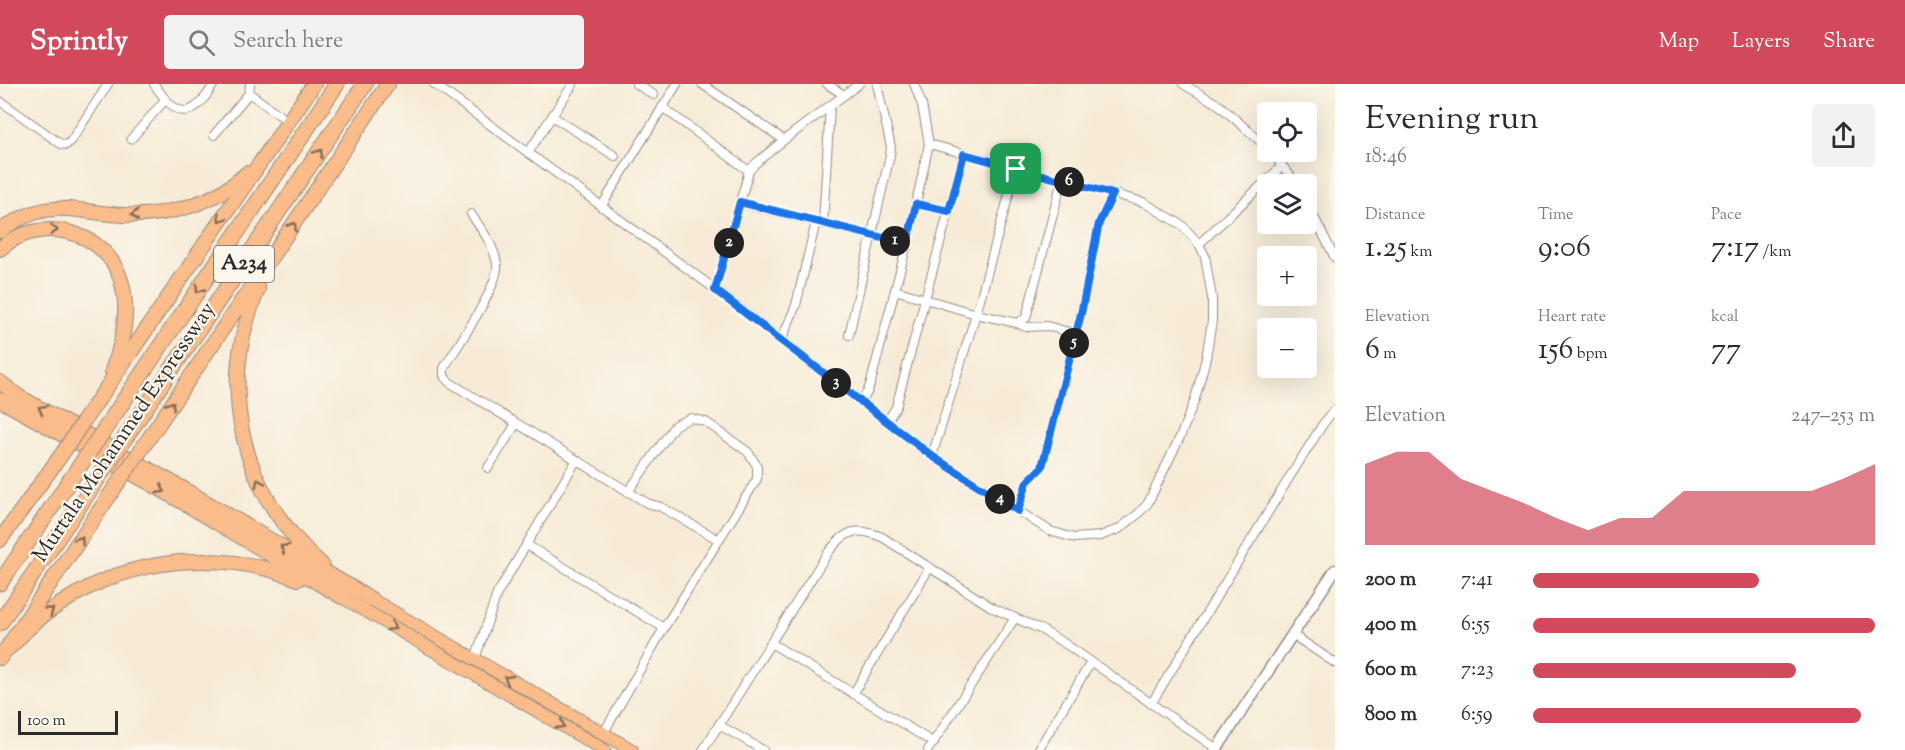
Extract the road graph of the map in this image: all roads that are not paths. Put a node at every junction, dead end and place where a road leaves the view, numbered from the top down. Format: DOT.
graph roads {
  1 [pos="108,84"];
  2 [pos="154,84"];
  3 [pos="214,84"];
  4 [pos="314,84"];
  5 [pos="337,84"];
  6 [pos="365,84"];
  7 [pos="388,84"];
  8 [pos="434,84"];
  9 [pos="573,84"];
  10 [pos="636,84"];
  11 [pos="677,84"];
  12 [pos="702,84"];
  13 [pos="827,84"];
  14 [pos="860,84"];
  15 [pos="877,84"];
  16 [pos="914,84"];
  17 [pos="1183,84"];
  18 [pos="250,89"];
  19 [pos="654,95"];
  20 [pos="844,95"];
  21 [pos="165,100"];
  22 [pos="0,101"];
  23 [pos="830,106"];
  24 [pos="662,107"];
  25 [pos="552,116"];
  26 [pos="289,122"];
  27 [pos="214,135"];
  28 [pos="1257,138"];
  29 [pos="131,139"];
  30 [pos="784,141"];
  31 [pos="275,143"];
  32 [pos="929,144"];
  33 [pos="528,153"];
  34 [pos="964,154"];
  35 [pos="615,156"];
  36 [pos="1279,162"];
  37 [pos="1282,166"];
  38 [pos="1016,169"];
  39 [pos="749,171"];
  40 [pos="1289,174"];
  41 [pos="1062,180"];
  42 [pos="1113,194"];
  43 [pos="740,202"];
  44 [pos="916,204"];
  45 [pos="601,207"];
  46 [pos="949,211"];
  47 [pos="471,214"];
  48 [pos="1317,218"];
  49 [pos="819,223"];
  50 [pos="0,231"];
  51 [pos="872,236"];
  52 [pos="1332,241"];
  53 [pos="907,244"];
  54 [pos="1199,244"];
  55 [pos="0,249"];
  56 [pos="275,252"];
  57 [pos="1335,258"];
  58 [pos="715,290"];
  59 [pos="895,290"];
  60 [pos="926,299"];
  61 [pos="976,314"];
  62 [pos="1017,323"];
  63 [pos="1076,334"];
  64 [pos="849,335"];
  65 [pos="782,339"];
  66 [pos="0,382"];
  67 [pos="99,399"];
  68 [pos="0,400"];
  69 [pos="860,401"];
  70 [pos="1335,410"];
  71 [pos="887,422"];
  72 [pos="516,424"];
  73 [pos="932,456"];
  74 [pos="576,461"];
  75 [pos="488,468"];
  76 [pos="628,492"];
  77 [pos="1018,511"];
  78 [pos="0,540"];
  79 [pos="719,540"];
  80 [pos="527,545"];
  81 [pos="930,567"];
  82 [pos="1335,570"];
  83 [pos="0,583"];
  84 [pos="342,597"];
  85 [pos="370,599"];
  86 [pos="1015,618"];
  87 [pos="0,624"];
  88 [pos="664,628"];
  89 [pos="1293,635"];
  90 [pos="771,643"];
  91 [pos="3,654"];
  92 [pos="475,659"];
  93 [pos="1091,662"];
  94 [pos="1335,663"];
  95 [pos="853,694"];
  96 [pos="1151,704"];
  97 [pos="719,724"];
  98 [pos="603,734"];
  99 [pos="931,746"];
  100 [pos="1217,749"];
  101 [pos="604,750"];
  102 [pos="632,750"];
  103 [pos="703,750"];
  104 [pos="763,750"];
  105 [pos="1038,750"];
  1 -- 22 [label="street"];
  2 -- 21 [label="street"];
  3 -- 21 [label="street"];
  4 -- 26 [label="highway, Murtala Mohammed Expressway"];
  5 -- 83 [label="highway, Murtala Mohammed Expressway / A234, one-way, bridge"];
  87 -- 6 [label="highway, Murtala Mohammed Expressway / A234, one-way, bridge"];
  56 -- 7 [label="highway, Murtala Mohammed Expressway, one-way"];
  8 -- 33 [label="street"];
  9 -- 25 [label="street"];
  10 -- 19 [label="street"];
  11 -- 24 [label="street"];
  12 -- 30 [label="street"];
  13 -- 20 [label="street"];
  14 -- 20 [label="street"];
  15 -- 51 [label="street"];
  16 -- 32 [label="street"];
  17 -- 28 [label="street"];
  18 -- 26 [label="street"];
  18 -- 27 [label="street"];
  20 -- 23 [label="street"];
  21 -- 29 [label="street"];
  23 -- 30 [label="street"];
  23 -- 49 [label="street"];
  24 -- 39 [label="street"];
  24 -- 45 [label="street"];
  25 -- 33 [label="street"];
  25 -- 35 [label="street"];
  26 -- 31 [label="highway, Murtala Mohammed Expressway"];
  30 -- 39 [label="street"];
  31 -- 50 [label="highway, one-way"];
  31 -- 67 [label="highway, Murtala Mohammed Expressway, one-way"];
  32 -- 34 [label="street"];
  32 -- 44 [label="street"];
  33 -- 45 [label="street"];
  34 -- 38 [label="street"];
  34 -- 46 [label="street"];
  36 -- 37 [label="street"];
  37 -- 40 [label="street"];
  37 -- 54 [label="street"];
  38 -- 41 [label="street"];
  38 -- 61 [label="street"];
  39 -- 43 [label="street"];
  41 -- 42 [label="street"];
  41 -- 62 [label="street"];
  42 -- 54 [label="street"];
  42 -- 63 [label="street"];
  43 -- 49 [label="street"];
  43 -- 58 [label="street"];
  44 -- 46 [label="street"];
  44 -- 53 [label="street"];
  45 -- 58 [label="street"];
  46 -- 60 [label="street"];
  47 -- 72 [label="street"];
  48 -- 52 [label="street"];
  49 -- 51 [label="street"];
  49 -- 65 [label="street"];
  51 -- 53 [label="street"];
  51 -- 64 [label="street"];
  52 -- 57 [label="street"];
  53 -- 59 [label="street"];
  54 -- 77 [label="street"];
  55 -- 67 [label="highway, one-way"];
  85 -- 56 [label="highway, one-way"];
  91 -- 56 [label="highway, Murtala Mohammed Expressway, one-way, bridge"];
  58 -- 65 [label="street"];
  59 -- 60 [label="street"];
  59 -- 69 [label="street"];
  60 -- 61 [label="street"];
  60 -- 71 [label="street"];
  61 -- 62 [label="street"];
  61 -- 73 [label="street"];
  62 -- 63 [label="street"];
  63 -- 77 [label="street"];
  65 -- 69 [label="street"];
  85 -- 66 [label="highway, one-way"];
  67 -- 78 [label="highway, Murtala Mohammed Expressway, bridge"];
  68 -- 84 [label="highway, one-way"];
  69 -- 71 [label="street"];
  70 -- 96 [label="street"];
  71 -- 73 [label="street"];
  72 -- 74 [label="street"];
  72 -- 75 [label="street"];
  73 -- 77 [label="street"];
  74 -- 76 [label="street"];
  74 -- 80 [label="street"];
  76 -- 79 [label="street"];
  76 -- 79 [label="street"];
  79 -- 88 [label="street"];
  80 -- 88 [label="street"];
  80 -- 92 [label="street"];
  81 -- 86 [label="street"];
  81 -- 90 [label="street"];
  81 -- 95 [label="street"];
  82 -- 89 [label="street"];
  91 -- 84 [label="highway, one-way"];
  84 -- 101 [label="main road, one-way"];
  85 -- 92 [label="main road"];
  86 -- 93 [label="street"];
  86 -- 99 [label="street"];
  88 -- 98 [label="street"];
  89 -- 94 [label="street"];
  89 -- 100 [label="street"];
  90 -- 95 [label="street"];
  90 -- 97 [label="street"];
  98 -- 92 [label="main road, one-way"];
  93 -- 96 [label="street"];
  93 -- 105 [label="street"];
  95 -- 99 [label="street"];
  96 -- 100 [label="street"];
  97 -- 103 [label="street"];
  97 -- 104 [label="street"];
  98 -- 102 [label="main road"];
}
